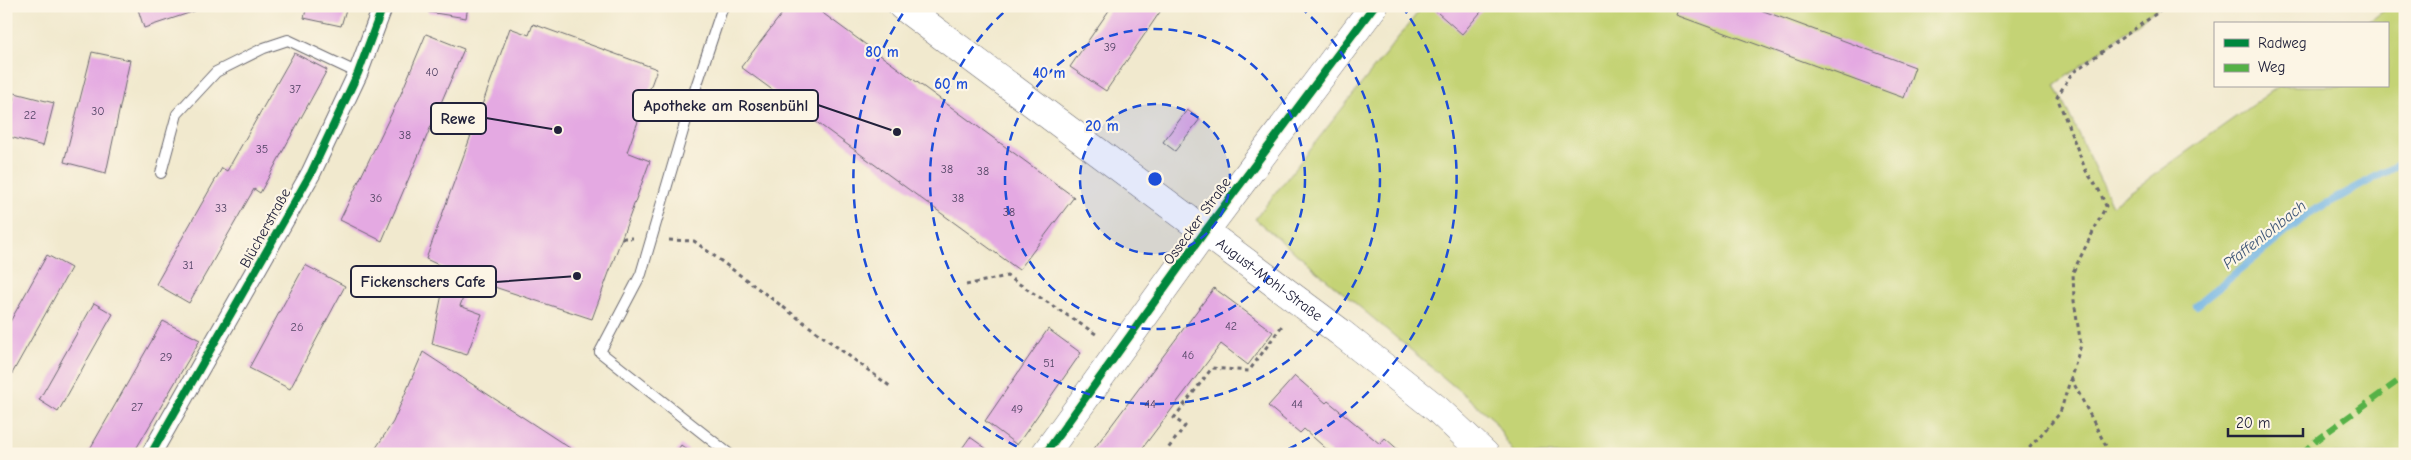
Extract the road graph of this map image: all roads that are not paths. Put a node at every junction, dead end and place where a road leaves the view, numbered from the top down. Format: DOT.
graph roads {
  1 [pos="383,6"];
  2 [pos="723,6"];
  3 [pos="902,6"];
  4 [pos="1374,6"];
  5 [pos="358,73"];
  6 [pos="161,173"];
  7 [pos="1206,230"];
  8 [pos="151,454"];
  9 [pos="729,454"];
  10 [pos="1045,454"];
  11 [pos="1485,454"];
  1 -- 5 [label="street, Blücherstraße"];
  2 -- 9 [label="lane"];
  3 -- 7 [label="main road, August-Mohl-Straße"];
  4 -- 7 [label="main road, Ossecker Straße"];
  5 -- 6 [label="lane"];
  5 -- 8 [label="street, Blücherstraße"];
  7 -- 10 [label="main road, Ossecker Straße"];
  7 -- 11 [label="main road, August-Mohl-Straße"];
}
